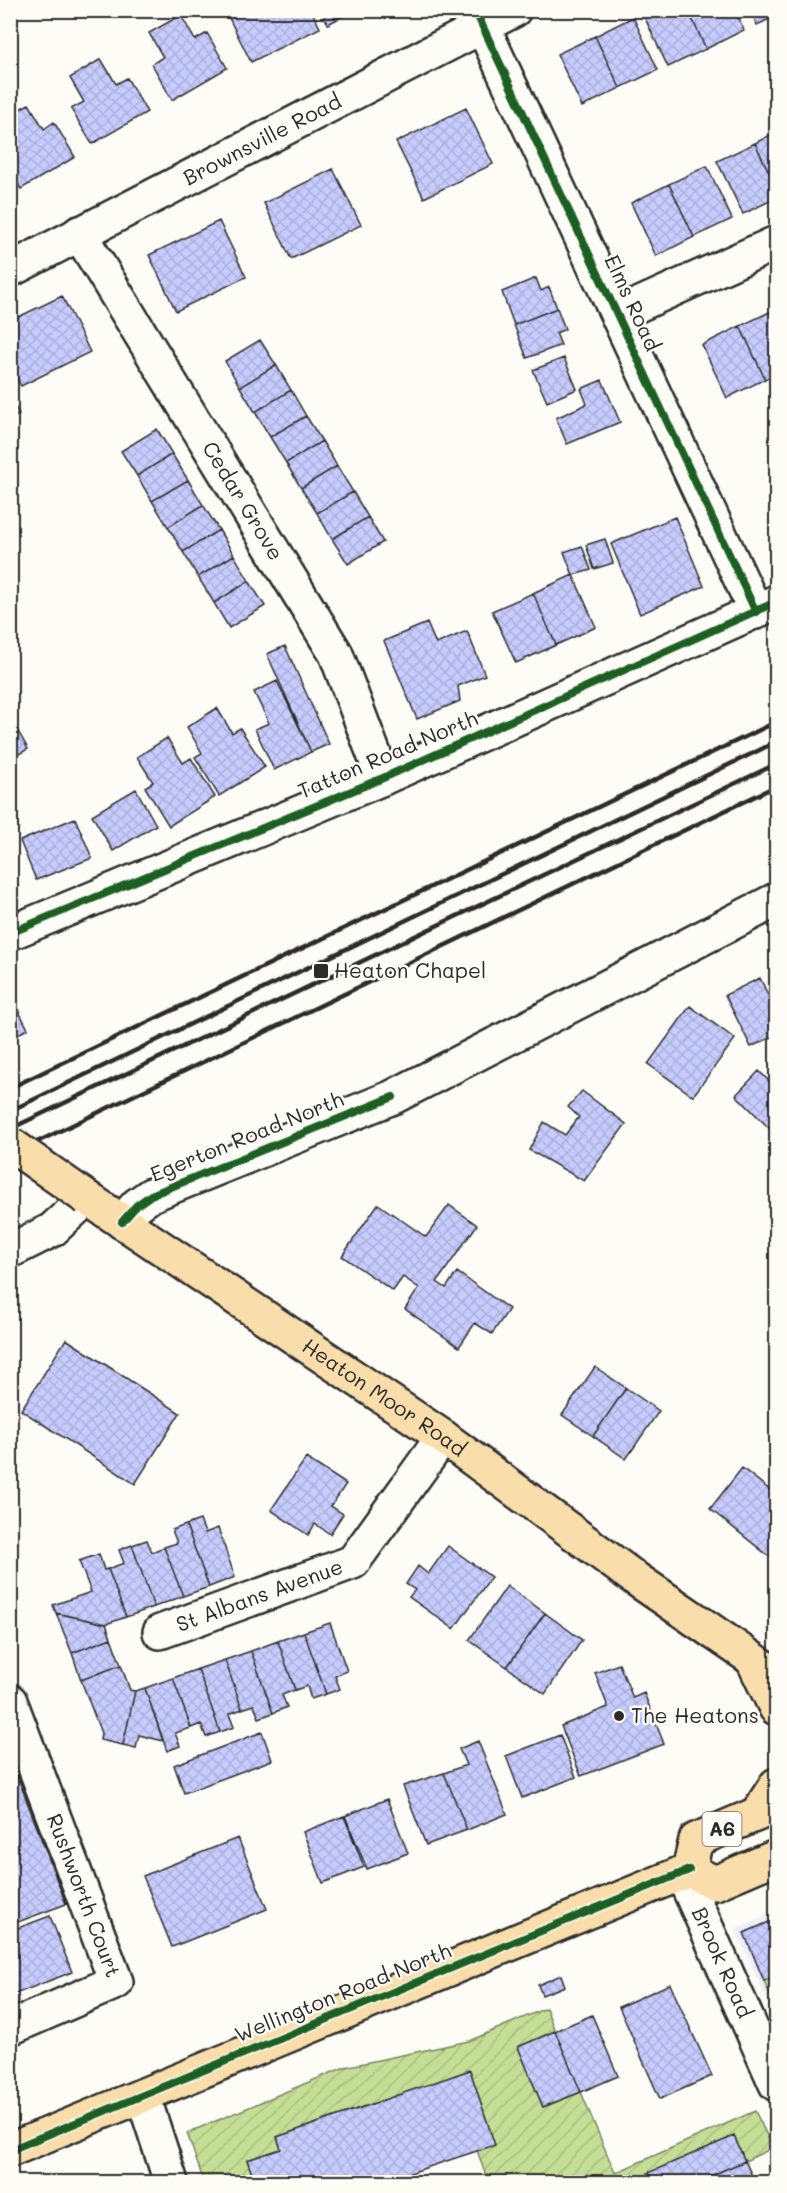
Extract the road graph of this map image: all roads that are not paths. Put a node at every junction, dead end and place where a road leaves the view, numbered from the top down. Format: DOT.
graph roads {
  1 [pos="514,10"];
  2 [pos="479,18"];
  3 [pos="80,233"];
  4 [pos="777,243"];
  5 [pos="10,270"];
  6 [pos="618,315"];
  7 [pos="766,607"];
  8 [pos="383,778"];
  9 [pos="777,900"];
  10 [pos="10,933"];
  11 [pos="10,1144"];
  12 [pos="87,1198"];
  13 [pos="122,1222"];
  14 [pos="10,1251"];
  15 [pos="442,1437"];
  16 [pos="160,1632"];
  17 [pos="765,1668"];
  18 [pos="10,1701"];
  19 [pos="777,1707"];
  20 [pos="777,1785"];
  21 [pos="767,1810"];
  22 [pos="777,1857"];
  23 [pos="685,1871"];
  24 [pos="10,2028"];
  25 [pos="777,2084"];
  26 [pos="142,2096"];
  27 [pos="10,2150"];
  28 [pos="171,2182"];
  1 -- 2 [label="street, Brownsville Road"];
  2 -- 3 [label="street, Brownsville Road"];
  2 -- 6 [label="street, Elms Road"];
  3 -- 5 [label="street, Brownsville Road"];
  3 -- 8 [label="street, Cedar Grove"];
  4 -- 6 [label="street"];
  6 -- 7 [label="street, Elms Road"];
  7 -- 8 [label="street, Tatton Road North"];
  8 -- 10 [label="street, Tatton Road North"];
  9 -- 13 [label="street, Egerton Road North"];
  11 -- 12 [label="main road, Heaton Moor Road, bridge"];
  12 -- 13 [label="main road, Heaton Moor Road"];
  12 -- 14 [label="street"];
  13 -- 15 [label="main road, Heaton Moor Road"];
  15 -- 16 [label="street, St Albans Avenue"];
  15 -- 17 [label="main road, Heaton Moor Road"];
  17 -- 19 [label="main road, Heaton Moor Road"];
  18 -- 24 [label="street, Rushworth Court"];
  20 -- 21 [label="main road"];
  21 -- 23 [label="main road, A6"];
  22 -- 23 [label="main road, A6"];
  23 -- 25 [label="street, Brook Road"];
  23 -- 26 [label="main road, Wellington Road North"];
  26 -- 27 [label="main road, Wellington Road North"];
  26 -- 28 [label="street"];
}
